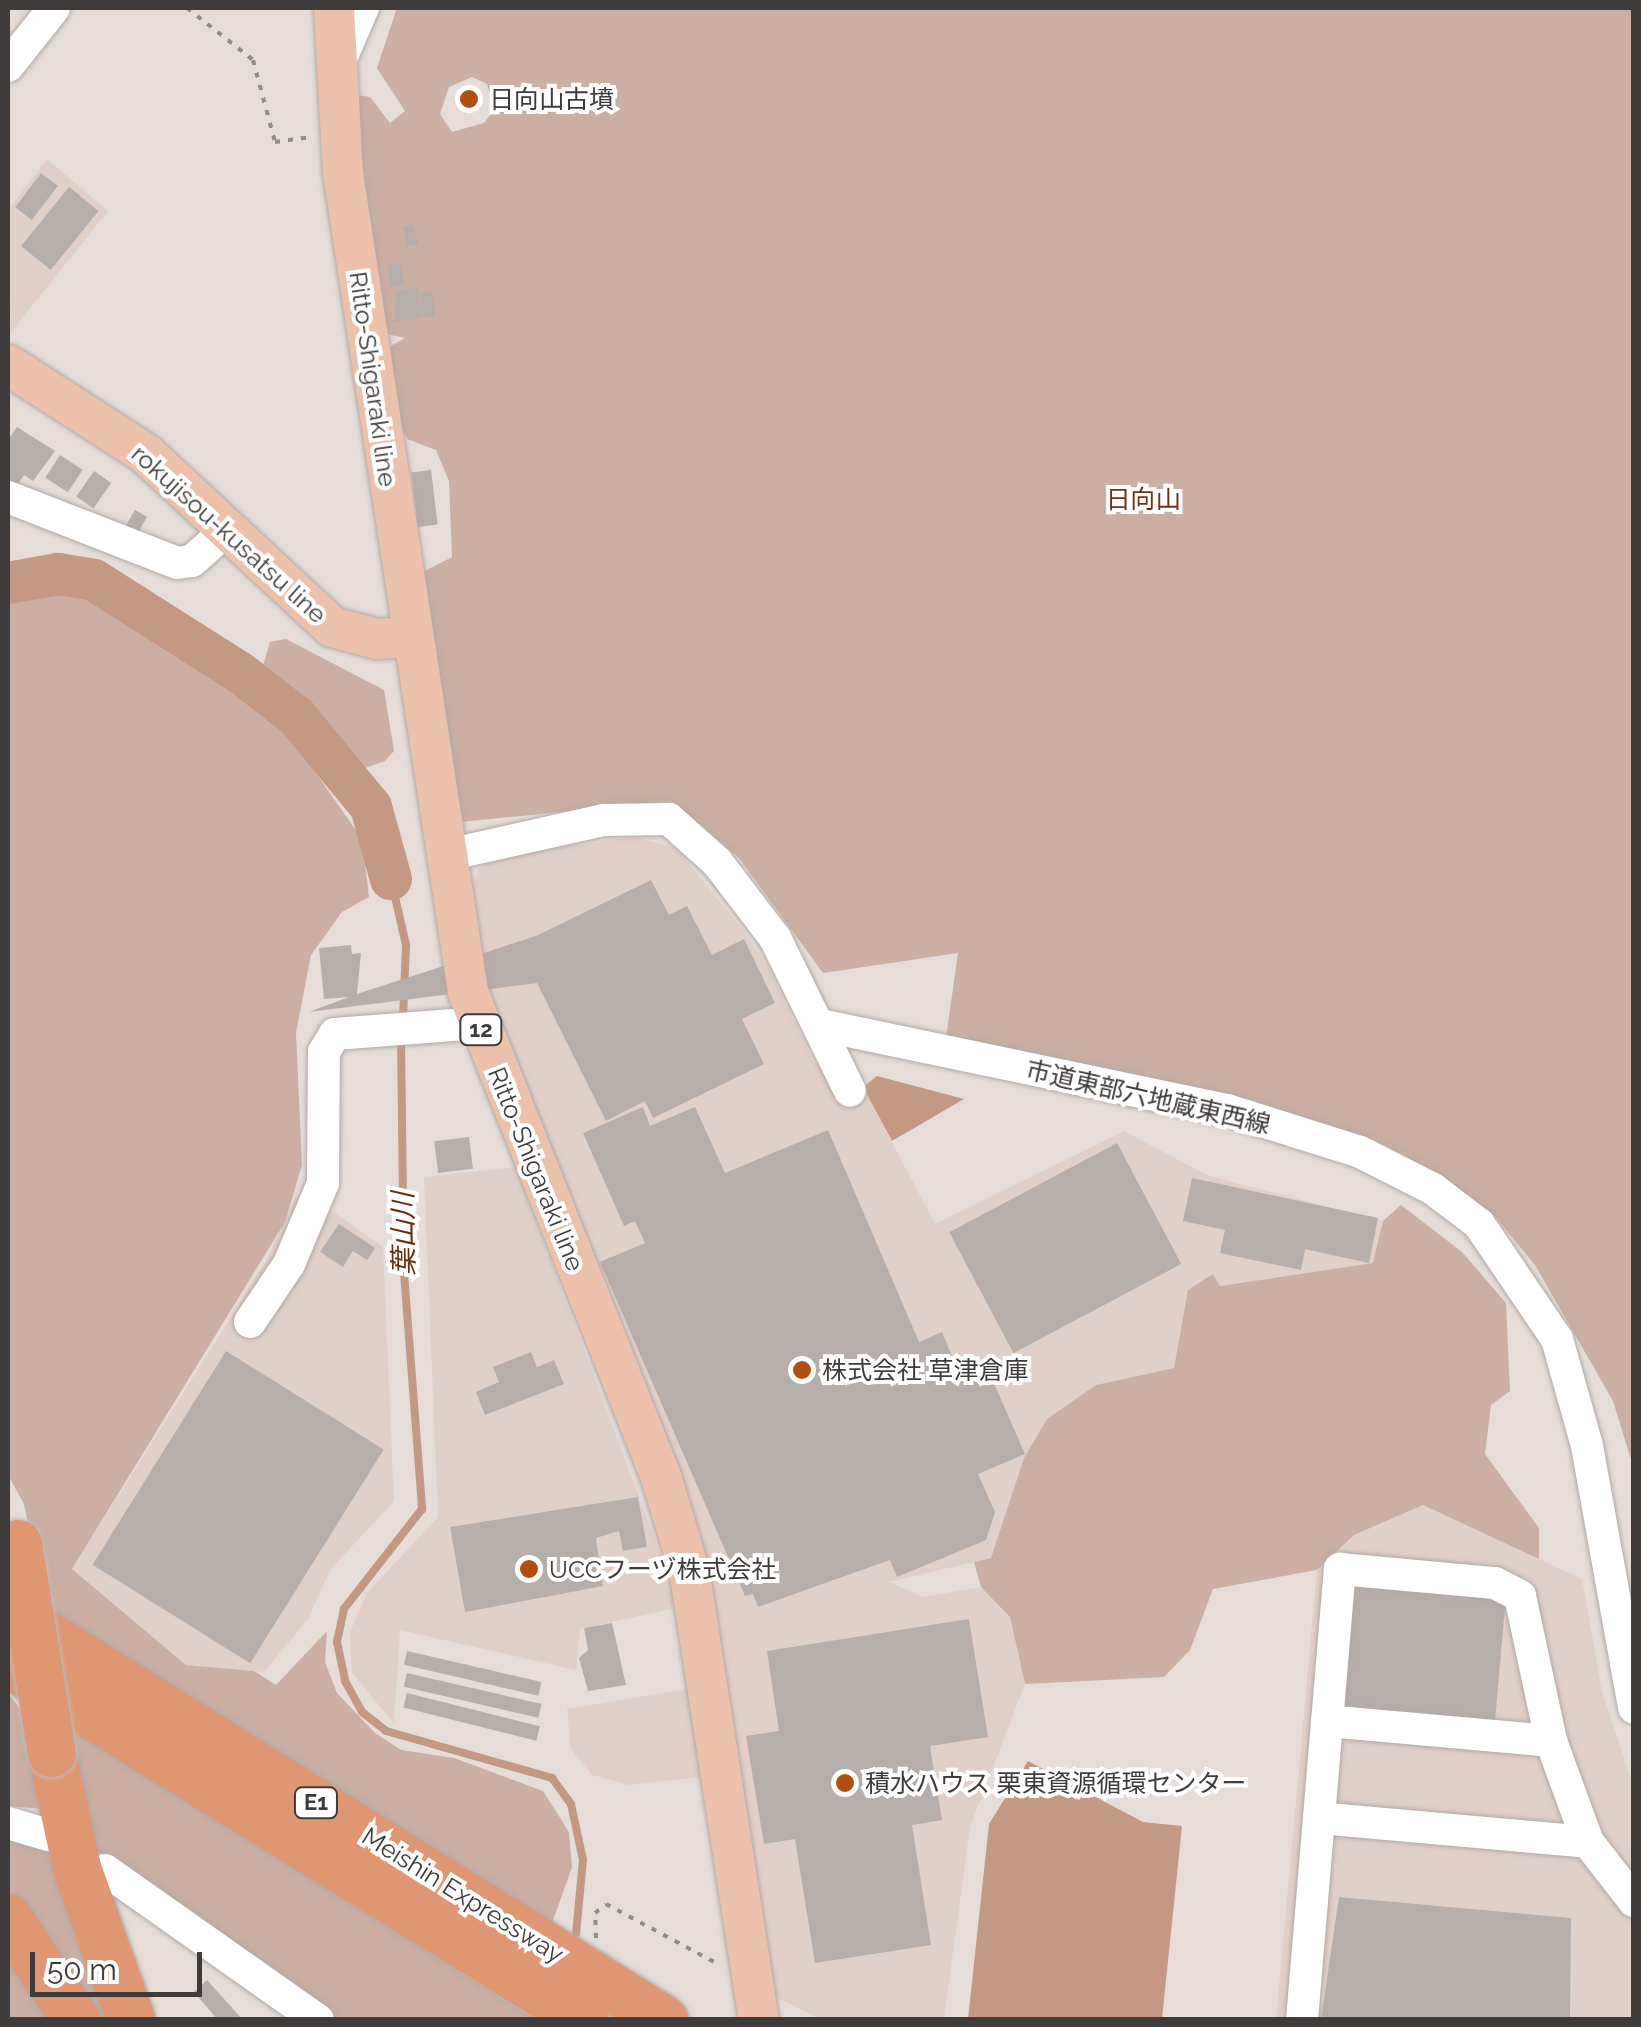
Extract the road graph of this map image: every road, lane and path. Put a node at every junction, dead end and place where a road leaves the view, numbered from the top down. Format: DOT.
graph roads {
  1 [pos="54,8"];
  2 [pos="186,8"];
  3 [pos="334,8"];
  4 [pos="363,8"];
  5 [pos="8,66"];
  6 [pos="336,70"];
  7 [pos="340,132"];
  8 [pos="8,365"];
  9 [pos="8,497"];
  10 [pos="228,528"];
  11 [pos="411,637"];
  12 [pos="447,855"];
  13 [pos="479,1022"];
  14 [pos="820,1025"];
  15 [pos="850,1091"];
  16 [pos="250,1322"];
  17 [pos="13,1530"];
  18 [pos="8,1611"];
  19 [pos="8,1663"];
  20 [pos="1634,1708"];
  21 [pos="1327,1721"];
  22 [pos="1551,1741"];
  23 [pos="1319,1818"];
  24 [pos="8,1823"];
  25 [pos="48,1834"];
  26 [pos="1588,1842"];
  27 [pos="105,1870"];
  28 [pos="1634,1900"];
  29 [pos="8,1918"];
  30 [pos="596,1938"];
  31 [pos="752,1970"];
  32 [pos="132,2011"];
  33 [pos="76,2020"];
  34 [pos="318,2020"];
  35 [pos="584,2020"];
  36 [pos="664,2020"];
  37 [pos="758,2020"];
  38 [pos="1302,2020"];
  1 -- 5 [label="street"];
  2 -- 7 [label="path"];
  3 -- 6 [label="main road, Ritto-Shigaraki line / 12"];
  4 -- 6 [label="street"];
  6 -- 7 [label="main road, Ritto-Shigaraki line / 12"];
  7 -- 11 [label="main road, Ritto-Shigaraki line / 12"];
  8 -- 10 [label="main road, rokujisou-kusatsu line"];
  9 -- 10 [label="street"];
  10 -- 11 [label="main road, rokujisou-kusatsu line"];
  11 -- 12 [label="main road, Ritto-Shigaraki line / 12"];
  12 -- 13 [label="main road, Ritto-Shigaraki line / 12"];
  12 -- 14 [label="street"];
  13 -- 16 [label="street"];
  13 -- 31 [label="main road, Ritto-Shigaraki line / 12"];
  14 -- 15 [label="street"];
  14 -- 20 [label="street, 市道東部六地蔵東西線"];
  17 -- 32 [label="highway, bridge"];
  18 -- 36 [label="highway, Meishin Expressway / E1"];
  19 -- 35 [label="highway, Meishin Expressway / E1"];
  21 -- 22 [label="street"];
  21 -- 22 [label="street"];
  21 -- 23 [label="street"];
  22 -- 26 [label="street"];
  23 -- 26 [label="street"];
  23 -- 38 [label="street"];
  24 -- 25 [label="street"];
  26 -- 28 [label="street"];
  27 -- 34 [label="street"];
  29 -- 33 [label="highway"];
  30 -- 31 [label="path"];
  31 -- 37 [label="main road, Ritto-Shigaraki line / 12"];
}
